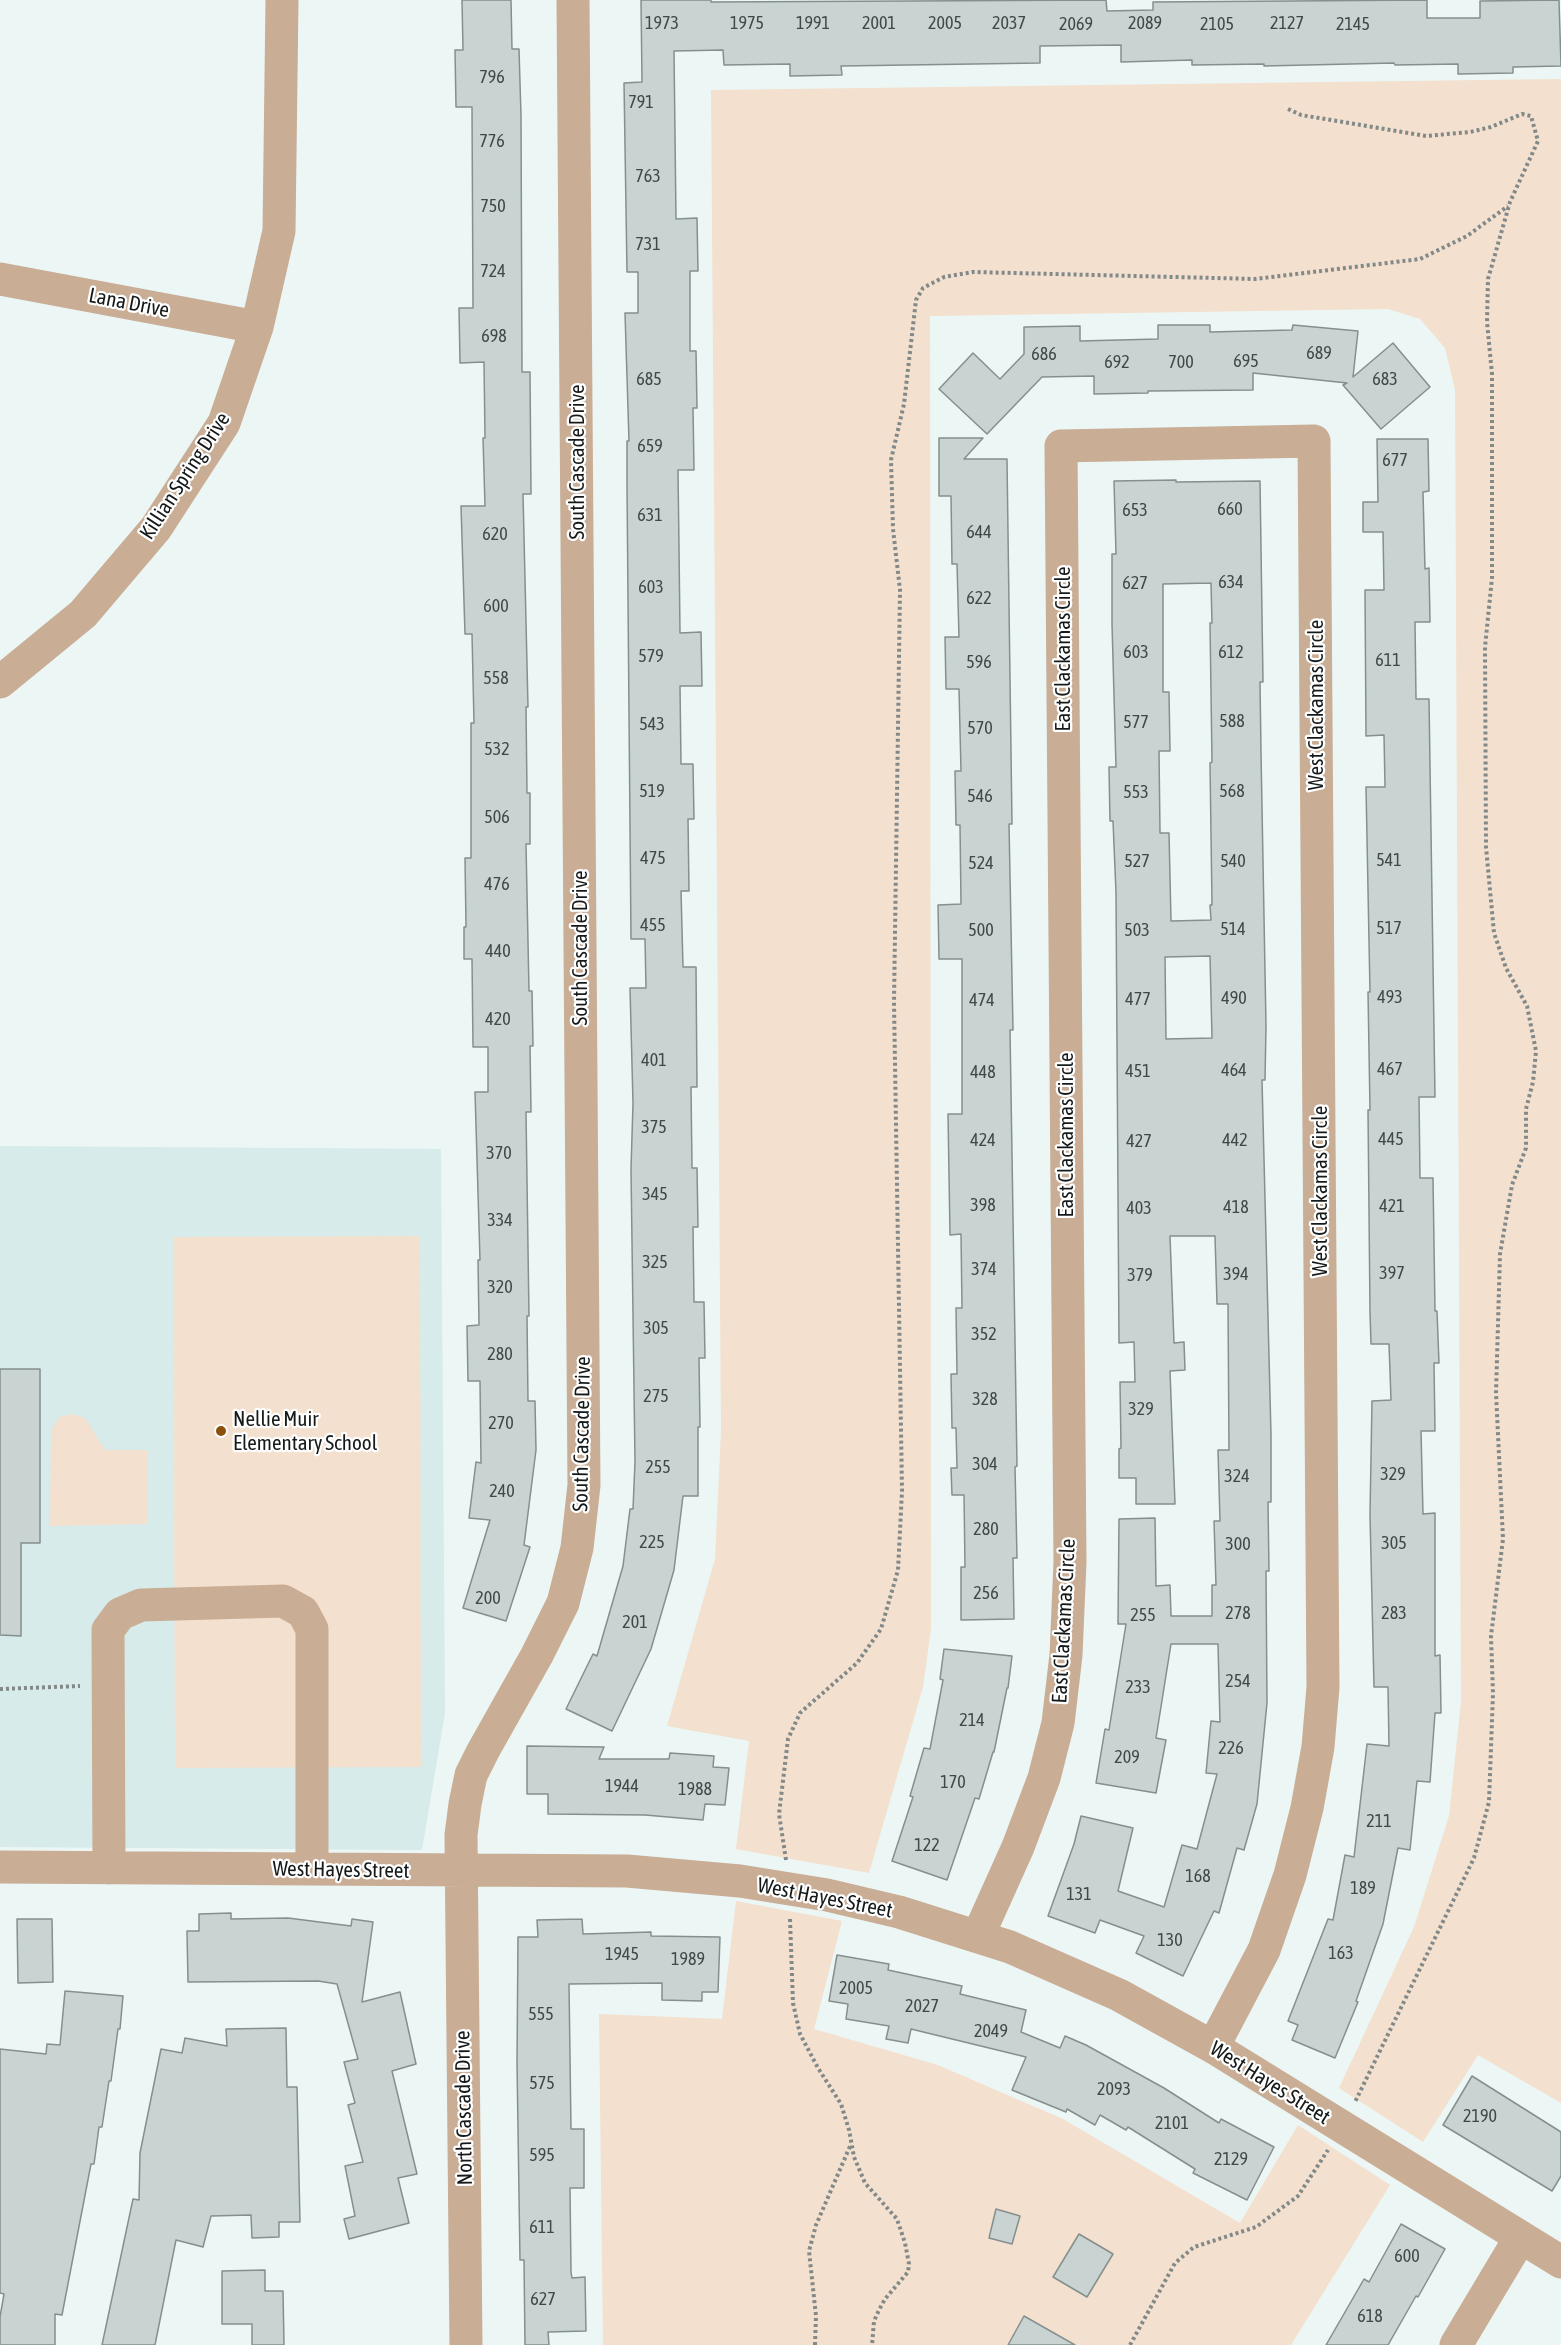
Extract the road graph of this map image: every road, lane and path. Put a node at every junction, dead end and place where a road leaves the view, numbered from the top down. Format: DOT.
graph roads {
  1 [pos="282,0"];
  2 [pos="573,0"];
  3 [pos="1288,109"];
  4 [pos="1508,206"];
  5 [pos="0,279"];
  6 [pos="257,327"];
  7 [pos="1188,444"];
  8 [pos="0,682"];
  9 [pos="108,1685"];
  10 [pos="0,1689"];
  11 [pos="0,1867"];
  12 [pos="109,1868"];
  13 [pos="312,1869"];
  14 [pos="461,1871"];
  15 [pos="789,1889"];
  16 [pos="978,1936"];
  17 [pos="1213,2047"];
  18 [pos="1342,2128"];
  19 [pos="851,2144"];
  20 [pos="1520,2238"];
  21 [pos="1561,2262"];
  22 [pos="466,2345"];
  23 [pos="815,2345"];
  24 [pos="872,2345"];
  25 [pos="1130,2345"];
  26 [pos="1456,2345"];
  1 -- 6 [label="street, Killian Spring Drive"];
  2 -- 14 [label="street, South Cascade Drive"];
  3 -- 4 [label="path"];
  4 -- 15 [label="path"];
  4 -- 18 [label="path"];
  5 -- 6 [label="street, Lana Drive"];
  6 -- 8 [label="street, Killian Spring Drive"];
  7 -- 16 [label="street, East Clackamas Circle"];
  7 -- 17 [label="street, West Clackamas Circle"];
  9 -- 10 [label="path"];
  9 -- 12 [label="street"];
  9 -- 13 [label="street"];
  11 -- 12 [label="street, West Hayes Street"];
  12 -- 13 [label="street, West Hayes Street"];
  13 -- 14 [label="street, West Hayes Street"];
  14 -- 15 [label="street, West Hayes Street"];
  14 -- 22 [label="street, North Cascade Drive"];
  15 -- 16 [label="street, West Hayes Street"];
  15 -- 19 [label="path"];
  16 -- 17 [label="street, West Hayes Street"];
  17 -- 18 [label="street, West Hayes Street"];
  18 -- 20 [label="street, West Hayes Street"];
  18 -- 25 [label="path"];
  19 -- 23 [label="path"];
  19 -- 24 [label="path"];
  20 -- 21 [label="street, West Hayes Street"];
  20 -- 26 [label="street"];
}
